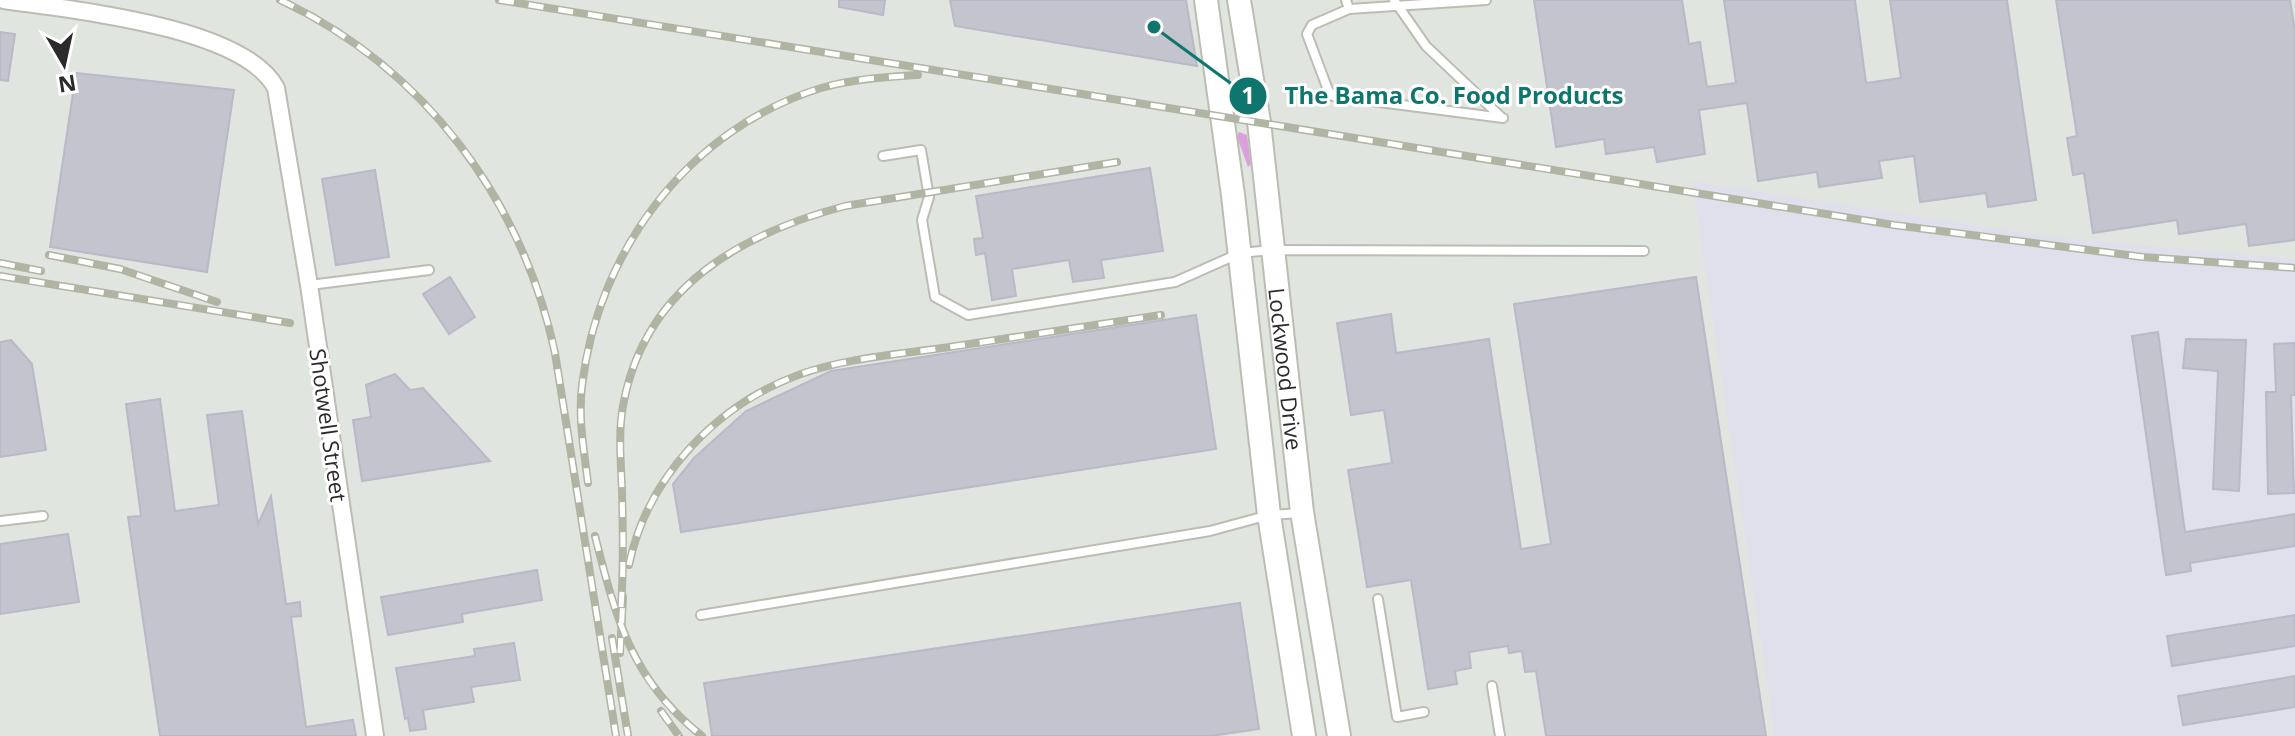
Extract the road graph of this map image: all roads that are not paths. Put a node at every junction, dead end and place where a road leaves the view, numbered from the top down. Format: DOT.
graph roads {
  1 [pos="4,0"];
  2 [pos="1206,0"];
  3 [pos="1239,0"];
  4 [pos="1486,0"];
  5 [pos="1348,4"];
  6 [pos="1397,4"];
  7 [pos="883,156"];
  8 [pos="1273,250"];
  9 [pos="1644,251"];
  10 [pos="1240,253"];
  11 [pos="429,270"];
  12 [pos="309,285"];
  13 [pos="1302,512"];
  14 [pos="1269,515"];
  15 [pos="43,516"];
  16 [pos="0,521"];
  17 [pos="1378,599"];
  18 [pos="701,615"];
  19 [pos="1492,686"];
  20 [pos="1424,712"];
  21 [pos="375,736"];
  22 [pos="1304,736"];
  23 [pos="1339,736"];
  24 [pos="1500,736"];
  1 -- 12 [label="street, Shotwell Street"];
  2 -- 10 [label="main road, Lockwood Drive"];
  3 -- 8 [label="main road, Lockwood Drive"];
  4 -- 6 [label="lane"];
  5 -- 6 [label="lane"];
  5 -- 6 [label="lane"];
  7 -- 10 [label="lane"];
  8 -- 9 [label="lane"];
  8 -- 10 [label="lane"];
  8 -- 13 [label="main road, Lockwood Drive"];
  10 -- 14 [label="main road, Lockwood Drive"];
  11 -- 12 [label="lane"];
  12 -- 21 [label="street, Shotwell Street"];
  13 -- 14 [label="lane"];
  13 -- 23 [label="main road, Lockwood Drive"];
  14 -- 18 [label="lane"];
  14 -- 22 [label="main road, Lockwood Drive"];
  15 -- 16 [label="lane"];
  17 -- 20 [label="lane"];
  19 -- 24 [label="lane"];
}
